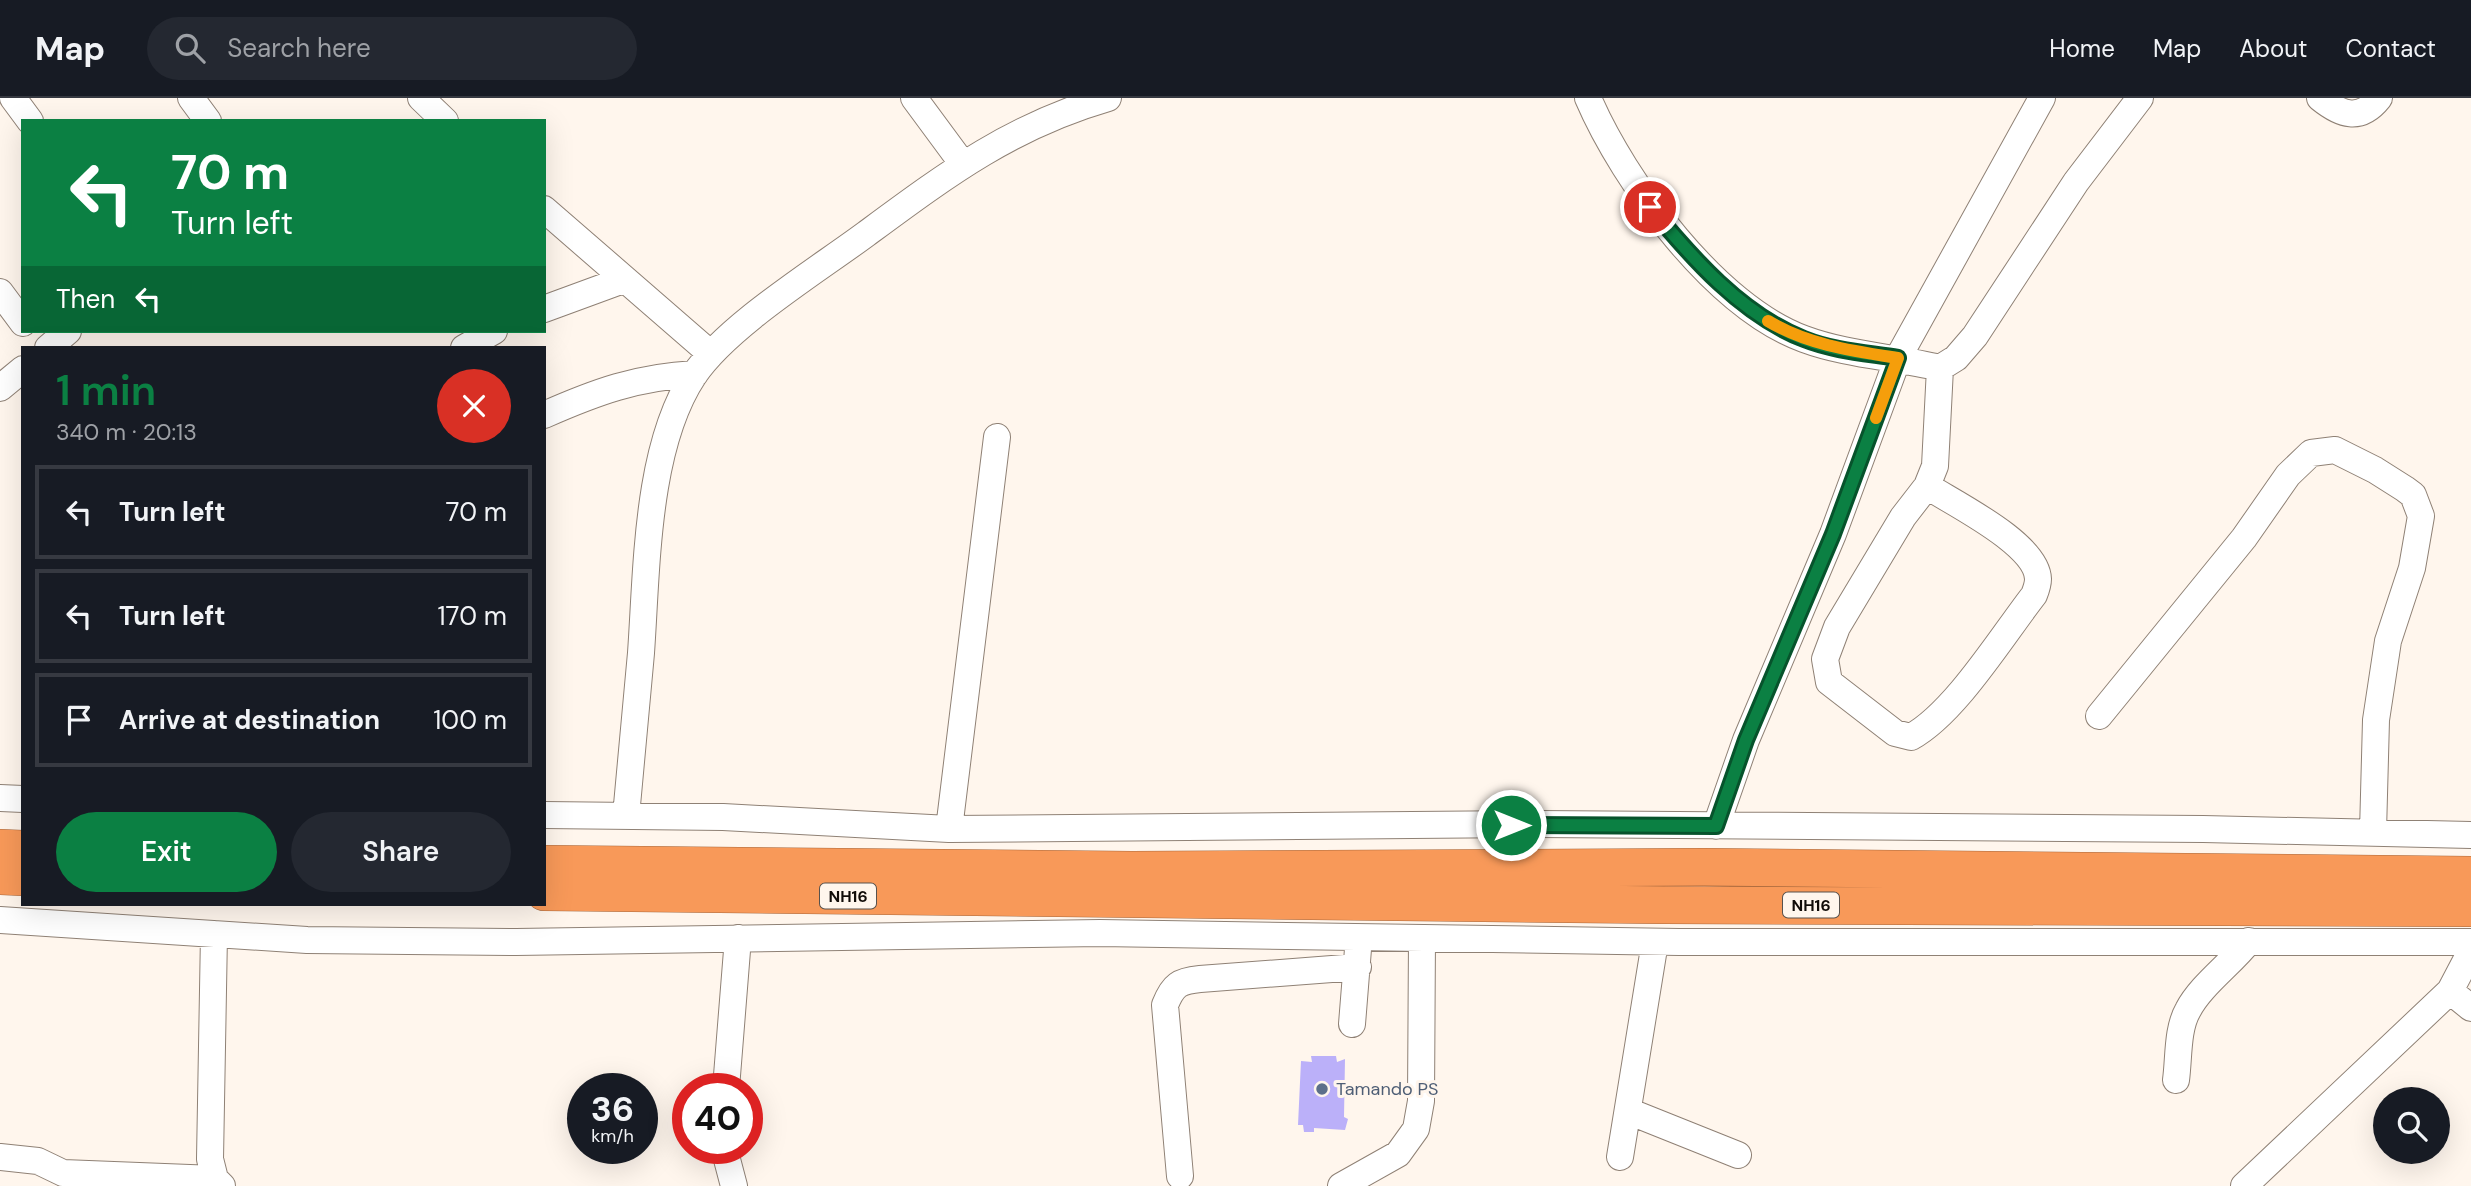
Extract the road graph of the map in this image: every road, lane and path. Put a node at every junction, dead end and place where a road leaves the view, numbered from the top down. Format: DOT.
graph roads {
  1 [pos="13,98"];
  2 [pos="191,98"];
  3 [pos="421,98"];
  4 [pos="914,98"];
  5 [pos="1108,98"];
  6 [pos="1588,98"];
  7 [pos="2042,98"];
  8 [pos="2140,98"];
  9 [pos="2320,98"];
  10 [pos="2379,98"];
  11 [pos="29,119"];
  12 [pos="207,119"];
  13 [pos="443,119"];
  14 [pos="962,163"];
  15 [pos="546,210"];
  16 [pos="623,280"];
  17 [pos="0,293"];
  18 [pos="546,308"];
  19 [pos="21,320"];
  20 [pos="66,333"];
  21 [pos="490,333"];
  22 [pos="50,346"];
  23 [pos="468,346"];
  24 [pos="711,354"];
  25 [pos="1898,358"];
  26 [pos="1940,368"];
  27 [pos="21,371"];
  28 [pos="695,374"];
  29 [pos="0,388"];
  30 [pos="546,414"];
  31 [pos="997,437"];
  32 [pos="1927,486"];
  33 [pos="2099,716"];
  34 [pos="0,798"];
  35 [pos="21,799"];
  36 [pos="546,815"];
  37 [pos="626,816"];
  38 [pos="1716,826"];
  39 [pos="949,829"];
  40 [pos="2374,832"];
  41 [pos="2471,835"];
  42 [pos="0,848"];
  43 [pos="21,849"];
  44 [pos="546,864"];
  45 [pos="2471,875"];
  46 [pos="0,876"];
  47 [pos="21,877"];
  48 [pos="546,892"];
  49 [pos="2471,908"];
  50 [pos="0,920"];
  51 [pos="214,934"];
  52 [pos="1358,937"];
  53 [pos="738,938"];
  54 [pos="1422,938"];
  55 [pos="2249,940"];
  56 [pos="1655,942"];
  57 [pos="2471,942"];
  58 [pos="2471,951"];
  59 [pos="1358,967"];
  60 [pos="2450,991"];
  61 [pos="2471,1007"];
  62 [pos="1352,1024"];
  63 [pos="727,1073"];
  64 [pos="2176,1080"];
  65 [pos="1628,1111"];
  66 [pos="1738,1155"];
  67 [pos="0,1157"];
  68 [pos="1620,1157"];
  69 [pos="728,1164"];
  70 [pos="1181,1176"];
  71 [pos="55,1179"];
  72 [pos="218,1182"];
  73 [pos="734,1186"];
  74 [pos="1341,1186"];
  75 [pos="2244,1186"];
  1 -- 11 [label="street"];
  2 -- 12 [label="street"];
  3 -- 13 [label="street"];
  4 -- 14 [label="street"];
  5 -- 14 [label="street"];
  6 -- 25 [label="street"];
  7 -- 25 [label="street"];
  8 -- 26 [label="street"];
  9 -- 10 [label="street"];
  14 -- 24 [label="street"];
  15 -- 16 [label="street"];
  16 -- 18 [label="street"];
  16 -- 24 [label="street"];
  17 -- 19 [label="street"];
  20 -- 22 [label="street"];
  21 -- 23 [label="street"];
  24 -- 28 [label="street"];
  25 -- 26 [label="street"];
  25 -- 38 [label="street"];
  26 -- 32 [label="street"];
  27 -- 29 [label="street"];
  28 -- 30 [label="street"];
  28 -- 37 [label="street"];
  31 -- 39 [label="street"];
  32 -- 32 [label="street"];
  33 -- 40 [label="street"];
  34 -- 35 [label="street"];
  36 -- 37 [label="street"];
  37 -- 39 [label="street"];
  38 -- 39 [label="street"];
  38 -- 40 [label="street"];
  40 -- 41 [label="street"];
  42 -- 43 [label="highway"];
  44 -- 45 [label="highway, NH16"];
  46 -- 47 [label="highway"];
  48 -- 49 [label="highway, NH16"];
  50 -- 51 [label="street"];
  51 -- 53 [label="street"];
  51 -- 72 [label="street"];
  52 -- 53 [label="street"];
  52 -- 54 [label="street"];
  52 -- 59 [label="street"];
  53 -- 63 [label="street"];
  54 -- 56 [label="street"];
  54 -- 74 [label="street"];
  55 -- 56 [label="street"];
  55 -- 57 [label="street"];
  55 -- 64 [label="street"];
  56 -- 65 [label="street"];
  58 -- 60 [label="street"];
  59 -- 62 [label="street"];
  59 -- 70 [label="street"];
  60 -- 61 [label="street"];
  60 -- 75 [label="street"];
  65 -- 66 [label="street"];
  65 -- 68 [label="street"];
  67 -- 71 [label="street"];
  69 -- 73 [label="street"];
  71 -- 72 [label="street"];
}
